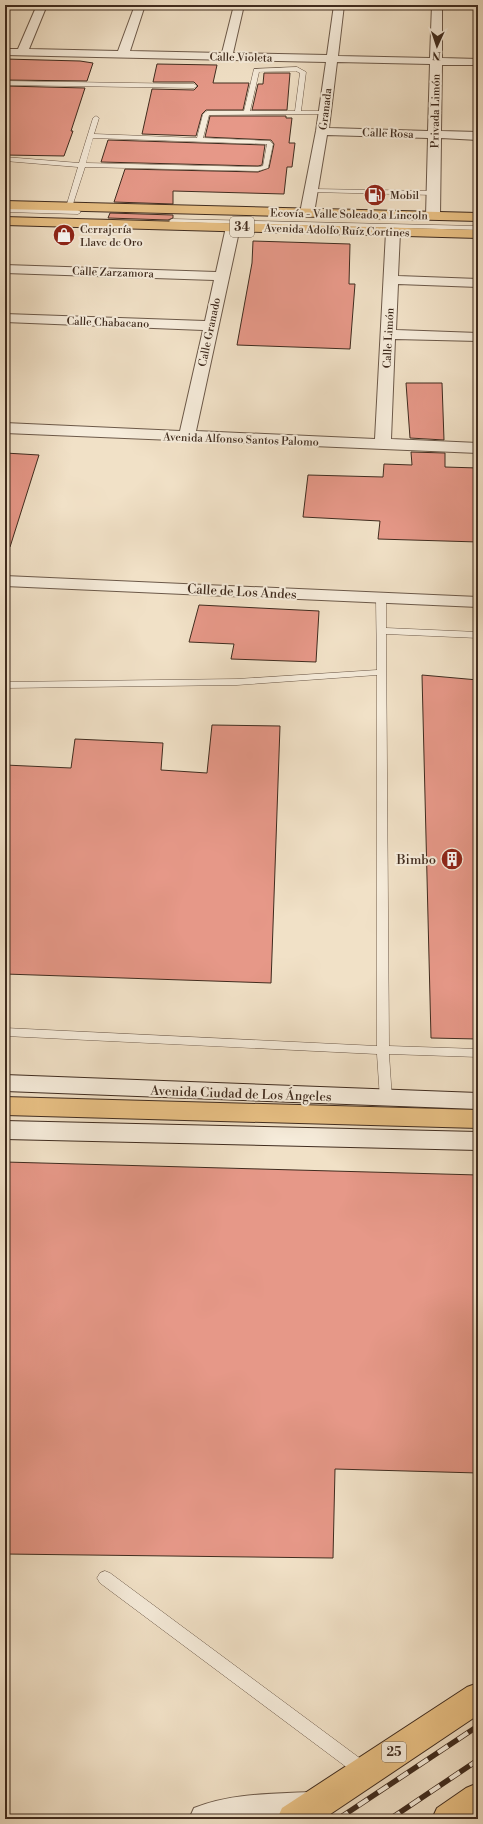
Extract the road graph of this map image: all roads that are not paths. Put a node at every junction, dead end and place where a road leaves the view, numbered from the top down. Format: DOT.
graph roads {
  1 [pos="42,5"];
  2 [pos="140,5"];
  3 [pos="239,5"];
  4 [pos="339,5"];
  5 [pos="437,5"];
  6 [pos="5,52"];
  7 [pos="22,52"];
  8 [pos="123,54"];
  9 [pos="227,57"];
  10 [pos="331,59"];
  11 [pos="436,61"];
  12 [pos="478,62"];
  13 [pos="5,83"];
  14 [pos="194,86"];
  15 [pos="247,111"];
  16 [pos="298,112"];
  17 [pos="324,113"];
  18 [pos="96,118"];
  19 [pos="322,131"];
  20 [pos="435,134"];
  21 [pos="91,136"];
  22 [pos="478,136"];
  23 [pos="200,139"];
  24 [pos="5,159"];
  25 [pos="82,165"];
  26 [pos="313,190"];
  27 [pos="434,193"];
  28 [pos="5,206"];
  29 [pos="5,210"];
  30 [pos="74,213"];
  31 [pos="307,213"];
  32 [pos="433,216"];
  33 [pos="5,217"];
  34 [pos="478,217"];
  35 [pos="5,221"];
  36 [pos="478,223"];
  37 [pos="233,227"];
  38 [pos="478,228"];
  39 [pos="393,232"];
  40 [pos="478,234"];
  41 [pos="5,269"];
  42 [pos="221,276"];
  43 [pos="391,280"];
  44 [pos="478,283"];
  45 [pos="5,318"];
  46 [pos="211,326"];
  47 [pos="388,334"];
  48 [pos="478,337"];
  49 [pos="5,428"];
  50 [pos="187,436"];
  51 [pos="383,444"];
  52 [pos="478,448"];
  53 [pos="5,581"];
  54 [pos="381,598"];
  55 [pos="478,602"];
  56 [pos="382,631"];
  57 [pos="478,635"];
  58 [pos="382,672"];
  59 [pos="5,685"];
  60 [pos="5,1032"];
  61 [pos="383,1050"];
  62 [pos="478,1053"];
  63 [pos="5,1084"];
  64 [pos="386,1098"];
  65 [pos="478,1101"];
  66 [pos="5,1106"];
  67 [pos="478,1119"];
  68 [pos="5,1130"];
  69 [pos="478,1141"];
  70 [pos="105,1578"];
  71 [pos="478,1697"];
  72 [pos="365,1772"];
  73 [pos="478,1799"];
  74 [pos="302,1813"];
  75 [pos="206,1819"];
  76 [pos="450,1819"];
  1 -- 7 [label="street"];
  2 -- 8 [label="street"];
  3 -- 9 [label="street"];
  4 -- 10 [label="street, Granada"];
  5 -- 11 [label="street, Privada Limón"];
  6 -- 7 [label="street, Calle Violeta"];
  7 -- 8 [label="street, Calle Violeta"];
  8 -- 9 [label="street, Calle Violeta"];
  9 -- 10 [label="street, Calle Violeta"];
  10 -- 11 [label="street, Calle Violeta"];
  10 -- 17 [label="street, Granada"];
  11 -- 12 [label="street, Calle Violeta"];
  11 -- 20 [label="street, Privada Limón"];
  13 -- 14 [label="lane"];
  15 -- 16 [label="lane"];
  15 -- 16 [label="lane"];
  15 -- 23 [label="lane"];
  16 -- 17 [label="lane"];
  17 -- 19 [label="street, Granada"];
  18 -- 21 [label="lane"];
  19 -- 20 [label="street, Calle Rosa"];
  19 -- 26 [label="street, Granada"];
  20 -- 22 [label="street, Calle Rosa"];
  20 -- 27 [label="street, Privada Limón"];
  21 -- 23 [label="lane"];
  21 -- 25 [label="lane"];
  23 -- 25 [label="lane"];
  24 -- 25 [label="lane"];
  25 -- 30 [label="lane"];
  26 -- 27 [label="lane"];
  26 -- 31 [label="street, Granada"];
  27 -- 32 [label="street, Privada Limón"];
  28 -- 30 [label="main road, Avenida Adolfo Ruíz Cortines / 34"];
  29 -- 30 [label="lane"];
  30 -- 31 [label="main road, Avenida Adolfo Ruíz Cortines / 34"];
  30 -- 33 [label="lane"];
  31 -- 32 [label="main road, Avenida Adolfo Ruíz Cortines / 34"];
  32 -- 34 [label="main road, Avenida Adolfo Ruíz Cortines / 34"];
  35 -- 37 [label="main road, Avenida Adolfo Ruíz Cortines / 34"];
  36 -- 38 [label="lane, Ecovía - Valle Soleado a Lincoln"];
  37 -- 39 [label="main road, Avenida Adolfo Ruíz Cortines / 34"];
  37 -- 42 [label="street, Calle Granado"];
  39 -- 40 [label="main road, Avenida Adolfo Ruíz Cortines / 34"];
  39 -- 43 [label="street, Calle Limón"];
  41 -- 42 [label="street, Calle Zarzamora"];
  42 -- 46 [label="street, Calle Granado"];
  43 -- 44 [label="street"];
  43 -- 47 [label="street, Calle Limón"];
  45 -- 46 [label="street, Calle Chabacano"];
  46 -- 50 [label="street, Calle Granado"];
  47 -- 48 [label="street"];
  47 -- 51 [label="street, Calle Limón"];
  49 -- 50 [label="street, Avenida Alfonso Santos Palomo"];
  50 -- 51 [label="street, Avenida Alfonso Santos Palomo"];
  51 -- 52 [label="street, Avenida Alfonso Santos Palomo"];
  53 -- 54 [label="street, Calle de Los Andes"];
  54 -- 55 [label="street, Calle de Los Andes"];
  54 -- 56 [label="lane"];
  56 -- 57 [label="lane"];
  56 -- 58 [label="lane"];
  58 -- 59 [label="lane"];
  58 -- 61 [label="lane"];
  60 -- 61 [label="lane"];
  61 -- 62 [label="lane"];
  61 -- 64 [label="lane"];
  63 -- 64 [label="street, Avenida Ciudad de Los Ángeles"];
  64 -- 65 [label="street, Avenida Ciudad de Los Ángeles"];
  66 -- 67 [label="main road"];
  68 -- 69 [label="street"];
  70 -- 72 [label="lane"];
  71 -- 72 [label="main road, 25"];
  72 -- 74 [label="main road, 25"];
  73 -- 76 [label="main road"];
  74 -- 75 [label="street"];
}
